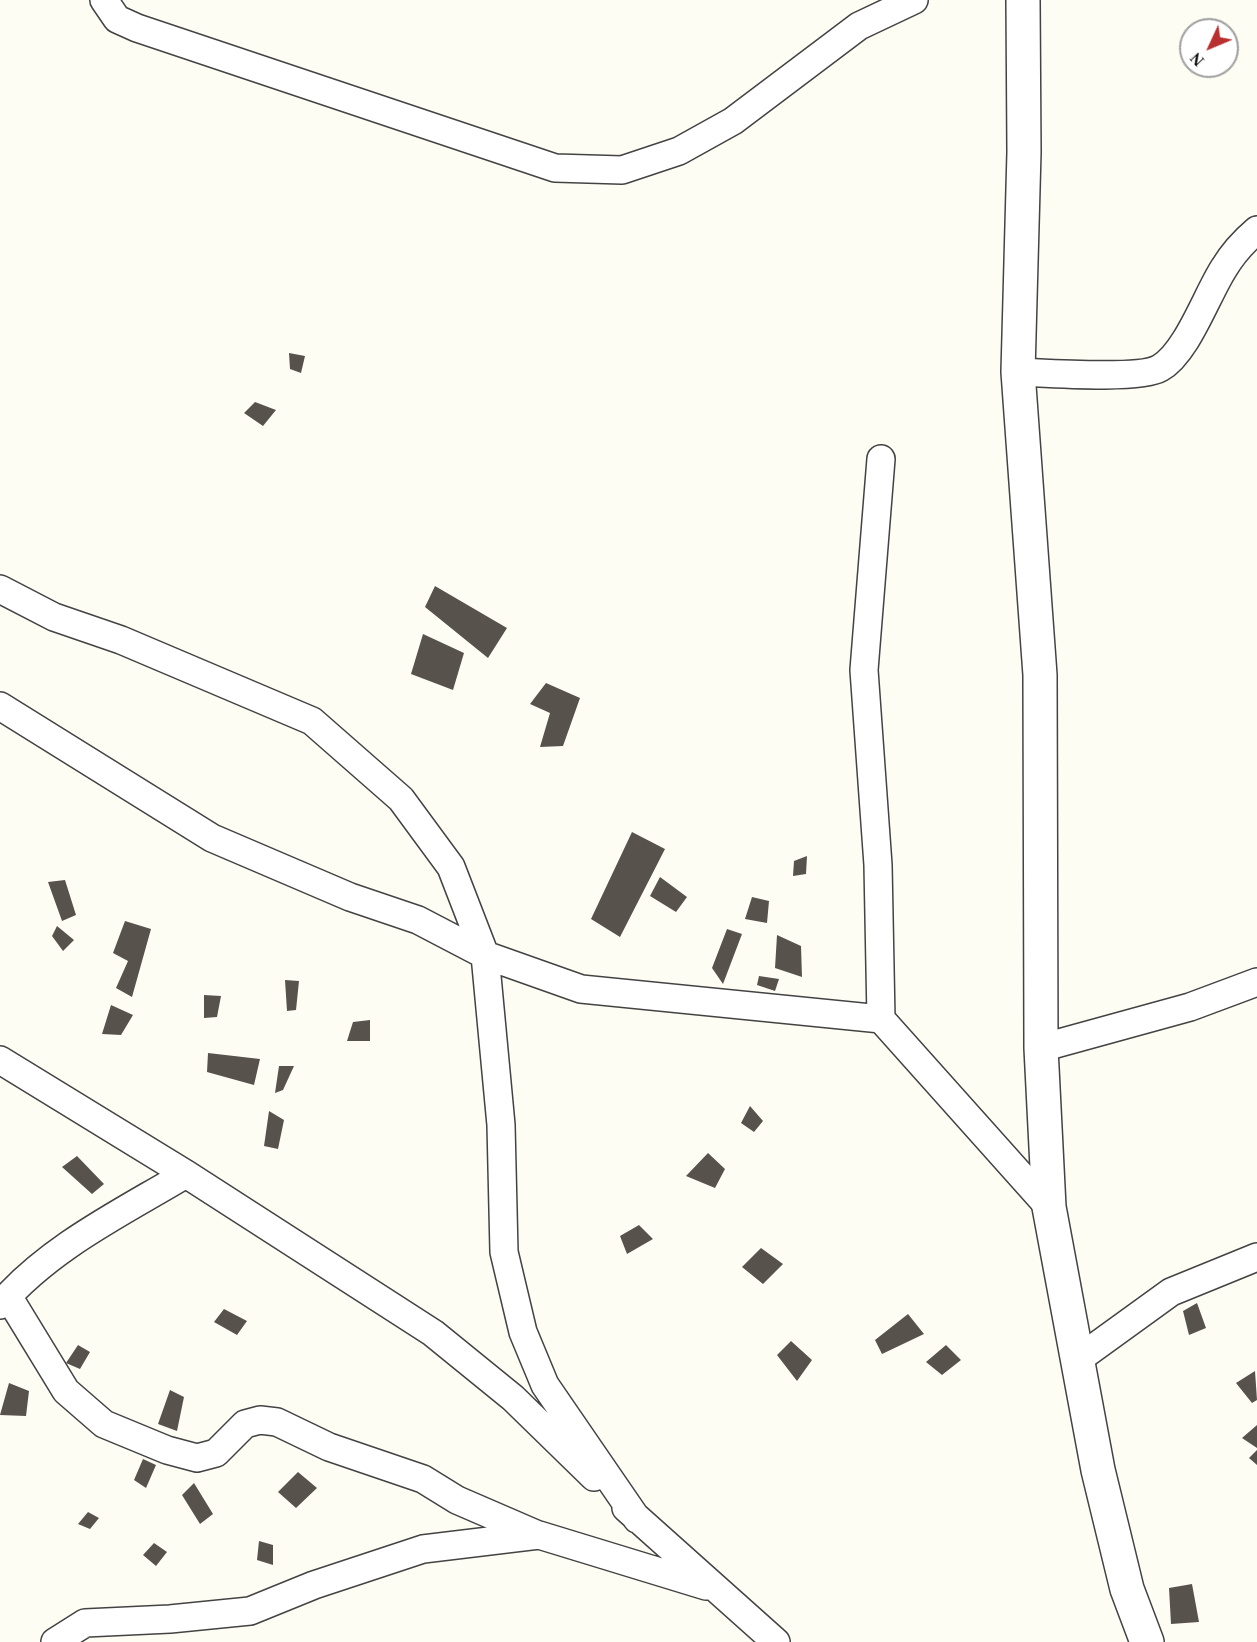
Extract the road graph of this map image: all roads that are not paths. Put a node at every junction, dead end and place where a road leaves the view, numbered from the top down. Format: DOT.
graph roads {
  1 [pos="104,0"];
  2 [pos="914,0"];
  3 [pos="1023,0"];
  4 [pos="1257,230"];
  5 [pos="1018,372"];
  6 [pos="880,459"];
  7 [pos="0,589"];
  8 [pos="0,706"];
  9 [pos="485,955"];
  10 [pos="1257,982"];
  11 [pos="881,1019"];
  12 [pos="1041,1048"];
  13 [pos="0,1060"];
  14 [pos="186,1174"];
  15 [pos="1049,1207"];
  16 [pos="1257,1257"];
  17 [pos="4,1301"];
  18 [pos="1077,1360"];
  19 [pos="637,1519"];
  20 [pos="539,1535"];
  21 [pos="716,1589"];
  22 [pos="55,1642"];
  23 [pos="776,1642"];
  24 [pos="1146,1642"];
  1 -- 2 [label="street"];
  3 -- 5 [label="street"];
  4 -- 5 [label="street"];
  5 -- 12 [label="street"];
  6 -- 11 [label="street"];
  7 -- 9 [label="street"];
  8 -- 9 [label="street"];
  9 -- 11 [label="street"];
  9 -- 19 [label="street"];
  10 -- 12 [label="street"];
  11 -- 15 [label="street"];
  12 -- 15 [label="street"];
  13 -- 14 [label="street"];
  14 -- 17 [label="street"];
  14 -- 19 [label="street"];
  15 -- 18 [label="street"];
  16 -- 18 [label="street"];
  17 -- 20 [label="street"];
  18 -- 24 [label="street"];
  19 -- 21 [label="street"];
  20 -- 21 [label="street"];
  20 -- 22 [label="street"];
  21 -- 23 [label="street"];
}
